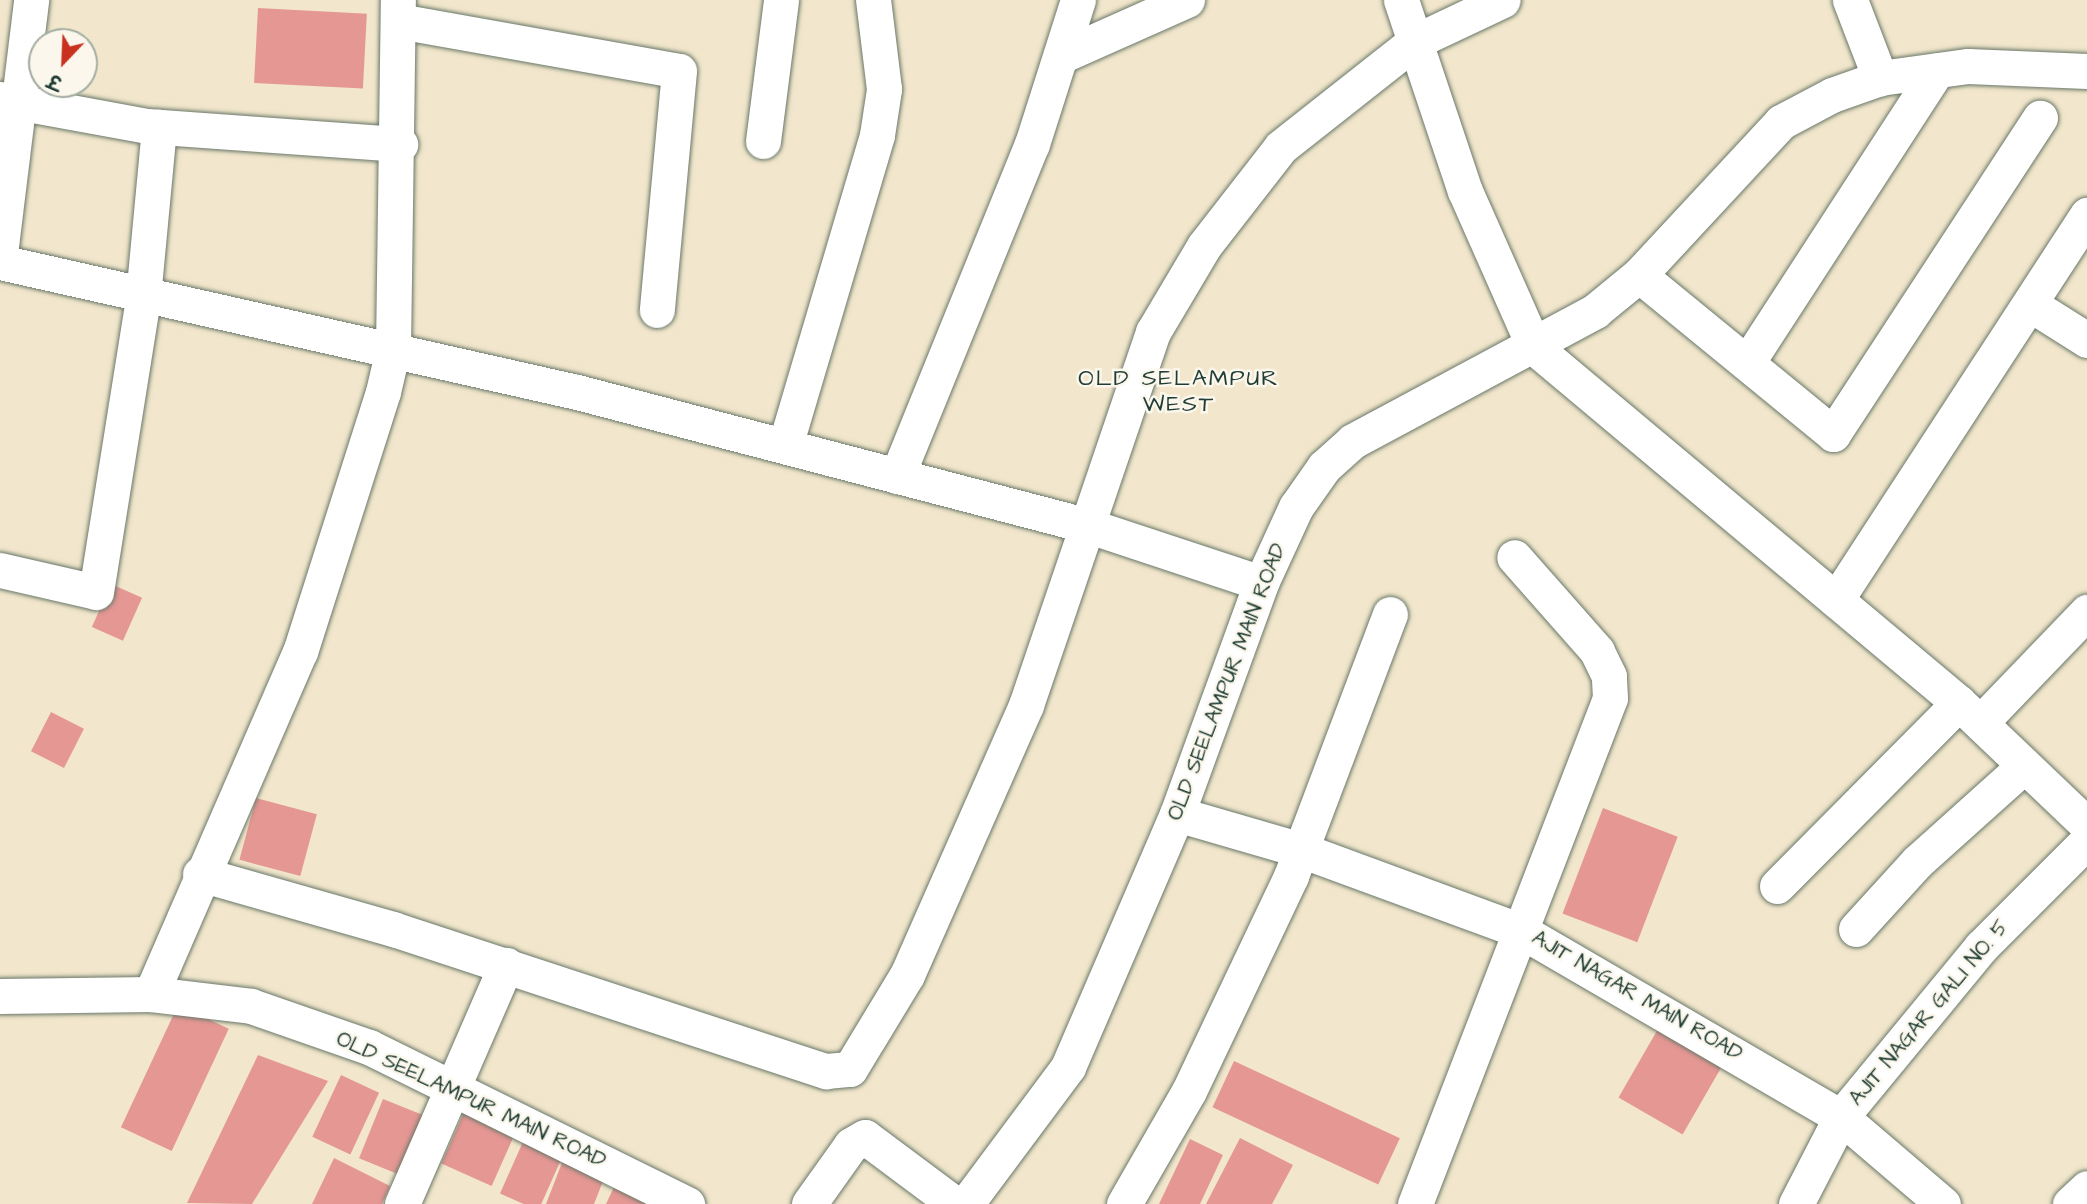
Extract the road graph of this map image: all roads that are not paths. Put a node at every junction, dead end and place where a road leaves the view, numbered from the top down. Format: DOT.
graph roads {
  1 [pos="31,0"];
  2 [pos="781,0"];
  3 [pos="873,0"];
  4 [pos="1078,0"];
  5 [pos="1187,0"];
  6 [pos="1401,0"];
  7 [pos="1503,0"];
  8 [pos="1850,0"];
  9 [pos="398,10"];
  10 [pos="1414,42"];
  11 [pos="1061,56"];
  12 [pos="1937,70"];
  13 [pos="2087,71"];
  14 [pos="1880,78"];
  15 [pos="11,102"];
  16 [pos="2040,118"];
  17 [pos="159,127"];
  18 [pos="764,141"];
  19 [pos="400,144"];
  20 [pos="2087,215"];
  21 [pos="0,254"];
  22 [pos="0,262"];
  23 [pos="1639,275"];
  24 [pos="143,297"];
  25 [pos="2033,306"];
  26 [pos="657,310"];
  27 [pos="2087,340"];
  28 [pos="1534,347"];
  29 [pos="393,349"];
  30 [pos="1746,363"];
  31 [pos="785,446"];
  32 [pos="897,476"];
  33 [pos="1089,526"];
  34 [pos="1514,556"];
  35 [pos="0,570"];
  36 [pos="1261,583"];
  37 [pos="1836,600"];
  38 [pos="2087,612"];
  39 [pos="1390,614"];
  40 [pos="1970,713"];
  41 [pos="2024,766"];
  42 [pos="1177,814"];
  43 [pos="2087,825"];
  44 [pos="2087,841"];
  45 [pos="1301,850"];
  46 [pos="200,874"];
  47 [pos="1777,886"];
  48 [pos="1856,929"];
  49 [pos="1521,931"];
  50 [pos="506,965"];
  51 [pos="151,994"];
  52 [pos="0,996"];
  53 [pos="454,1088"];
  54 [pos="1841,1117"];
  55 [pos="2087,1188"];
  56 [pos="402,1204"];
  57 [pos="687,1204"];
  58 [pos="809,1204"];
  59 [pos="955,1204"];
  60 [pos="965,1204"];
  61 [pos="1124,1204"];
  62 [pos="1415,1204"];
  63 [pos="1796,1204"];
  64 [pos="1943,1204"];
  65 [pos="2070,1204"];
  1 -- 15 [label="street"];
  2 -- 18 [label="street"];
  3 -- 31 [label="street"];
  4 -- 11 [label="street"];
  5 -- 11 [label="street"];
  6 -- 10 [label="street"];
  7 -- 10 [label="street"];
  8 -- 14 [label="street"];
  9 -- 19 [label="street"];
  9 -- 26 [label="street"];
  10 -- 28 [label="street"];
  10 -- 33 [label="street"];
  11 -- 32 [label="street"];
  12 -- 13 [label="street, OLD SEELAMPUR MAIN ROAD"];
  12 -- 14 [label="street, OLD SEELAMPUR MAIN ROAD"];
  12 -- 30 [label="street"];
  14 -- 23 [label="street, OLD SEELAMPUR MAIN ROAD"];
  15 -- 17 [label="street"];
  15 -- 21 [label="street"];
  16 -- 30 [label="street"];
  17 -- 19 [label="street"];
  17 -- 24 [label="street"];
  19 -- 29 [label="street"];
  20 -- 25 [label="street"];
  22 -- 24 [label="street"];
  23 -- 28 [label="street, OLD SEELAMPUR MAIN ROAD"];
  23 -- 30 [label="street"];
  24 -- 29 [label="street"];
  24 -- 35 [label="street"];
  25 -- 27 [label="street"];
  25 -- 37 [label="street"];
  28 -- 36 [label="street, OLD SEELAMPUR MAIN ROAD"];
  28 -- 37 [label="street"];
  29 -- 31 [label="street"];
  29 -- 46 [label="street"];
  31 -- 32 [label="street"];
  32 -- 33 [label="street"];
  33 -- 36 [label="street"];
  33 -- 50 [label="street"];
  34 -- 49 [label="street"];
  36 -- 42 [label="street, OLD SEELAMPUR MAIN ROAD"];
  37 -- 40 [label="street"];
  38 -- 40 [label="street"];
  39 -- 45 [label="street"];
  40 -- 41 [label="street"];
  40 -- 47 [label="street"];
  41 -- 43 [label="street"];
  41 -- 48 [label="street"];
  42 -- 45 [label="street, AJIT NAGAR MAIN ROAD"];
  42 -- 60 [label="street, OLD SEELAMPUR MAIN ROAD"];
  44 -- 54 [label="street, AJIT NAGAR GALI NO. 5"];
  45 -- 49 [label="street, AJIT NAGAR MAIN ROAD"];
  45 -- 61 [label="street"];
  46 -- 50 [label="street"];
  46 -- 51 [label="street"];
  49 -- 54 [label="street, AJIT NAGAR MAIN ROAD"];
  49 -- 62 [label="street"];
  50 -- 53 [label="street"];
  51 -- 52 [label="street, OLD SEELAMPUR MAIN ROAD"];
  51 -- 53 [label="street, OLD SEELAMPUR MAIN ROAD"];
  53 -- 56 [label="street"];
  53 -- 57 [label="street, OLD SEELAMPUR MAIN ROAD"];
  54 -- 63 [label="street, AJIT NAGAR GALI NO. 5"];
  54 -- 64 [label="street, AJIT NAGAR MAIN ROAD"];
  55 -- 65 [label="street"];
  58 -- 59 [label="street"];
}
